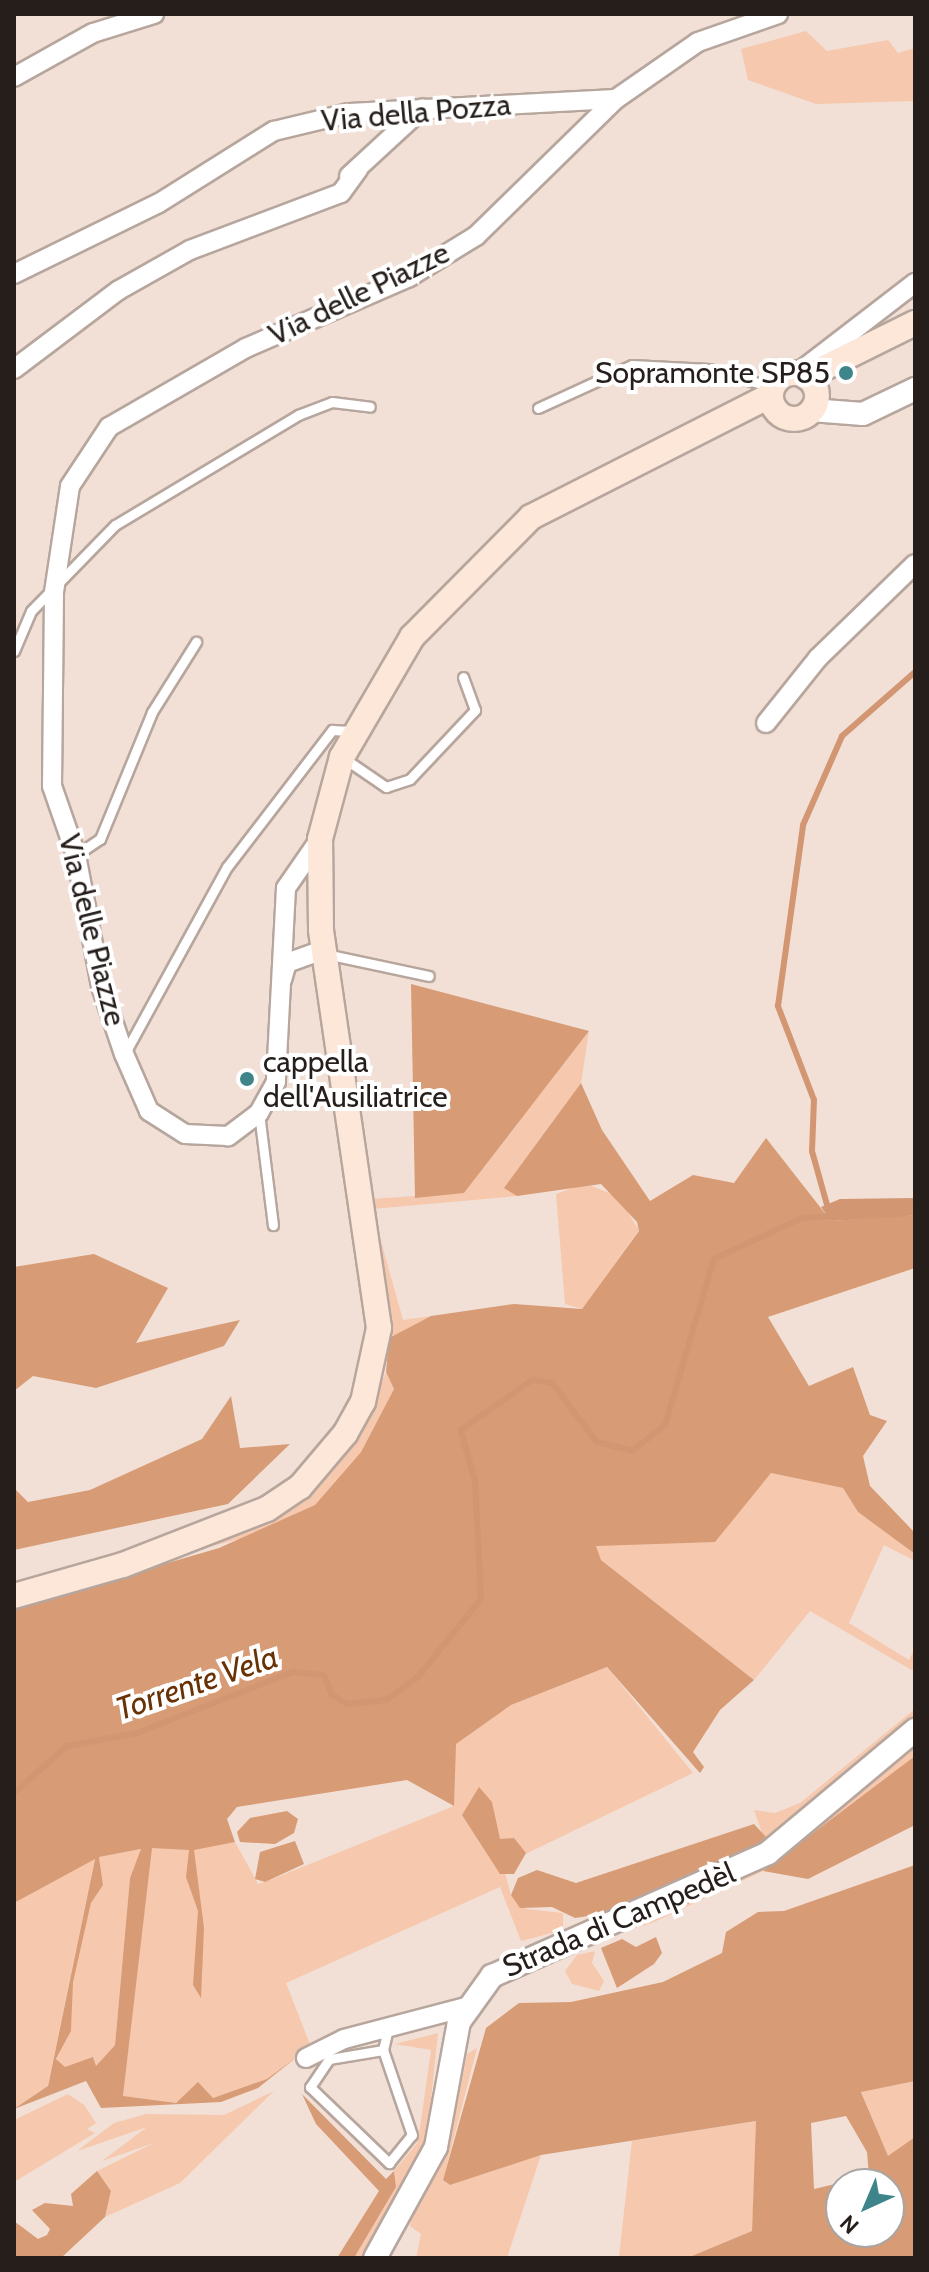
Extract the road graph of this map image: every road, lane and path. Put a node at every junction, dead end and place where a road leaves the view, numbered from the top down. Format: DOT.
graph roads {
  1 [pos="154,14"];
  2 [pos="778,14"];
  3 [pos="122,18"];
  4 [pos="14,77"];
  5 [pos="616,99"];
  6 [pos="423,108"];
  7 [pos="358,170"];
  8 [pos="224,224"];
  9 [pos="14,274"];
  10 [pos="915,283"];
  11 [pos="915,323"];
  12 [pos="14,369"];
  13 [pos="802,375"];
  14 [pos="915,389"];
  15 [pos="771,392"];
  16 [pos="370,407"];
  17 [pos="538,408"];
  18 [pos="811,410"];
  19 [pos="915,564"];
  20 [pos="54,592"];
  21 [pos="196,642"];
  22 [pos="14,651"];
  23 [pos="463,677"];
  24 [pos="766,723"];
  25 [pos="354,731"];
  26 [pos="342,757"];
  27 [pos="320,839"];
  28 [pos="76,855"];
  29 [pos="323,951"];
  30 [pos="429,976"];
  31 [pos="278,994"];
  32 [pos="124,1054"];
  33 [pos="259,1113"];
  34 [pos="273,1225"];
  35 [pos="14,1596"];
  36 [pos="915,1730"];
  37 [pos="466,2007"];
  38 [pos="388,2029"];
  39 [pos="383,2050"];
  40 [pos="306,2058"];
  41 [pos="375,2258"];
  1 -- 3 [label="street"];
  2 -- 5 [label="street, Via delle Piazze"];
  3 -- 4 [label="street"];
  5 -- 6 [label="street, Via della Pozza"];
  5 -- 20 [label="street, Via delle Piazze"];
  6 -- 7 [label="street"];
  6 -- 9 [label="street, Via della Pozza"];
  7 -- 8 [label="street"];
  7 -- 12 [label="street"];
  10 -- 13 [label="street"];
  11 -- 13 [label="main road"];
  13 -- 15 [label="main road"];
  13 -- 18 [label="main road"];
  14 -- 18 [label="street"];
  15 -- 17 [label="lane"];
  15 -- 18 [label="main road"];
  15 -- 25 [label="main road"];
  16 -- 20 [label="lane"];
  19 -- 24 [label="street"];
  20 -- 22 [label="lane"];
  20 -- 28 [label="street, Via delle Piazze"];
  21 -- 28 [label="lane"];
  23 -- 26 [label="lane"];
  25 -- 26 [label="main road"];
  25 -- 32 [label="lane"];
  26 -- 27 [label="main road"];
  27 -- 29 [label="main road"];
  27 -- 31 [label="street, Via delle Piazze"];
  28 -- 32 [label="street, Via delle Piazze"];
  29 -- 30 [label="lane"];
  29 -- 31 [label="street, Via delle Piazze"];
  29 -- 35 [label="main road"];
  31 -- 33 [label="street, Via delle Piazze"];
  32 -- 33 [label="street, Via delle Piazze"];
  33 -- 34 [label="lane"];
  36 -- 37 [label="street, Strada di Campedèl"];
  37 -- 38 [label="street"];
  37 -- 41 [label="street"];
  38 -- 39 [label="lane"];
  38 -- 40 [label="street"];
  39 -- 39 [label="lane"];
}
